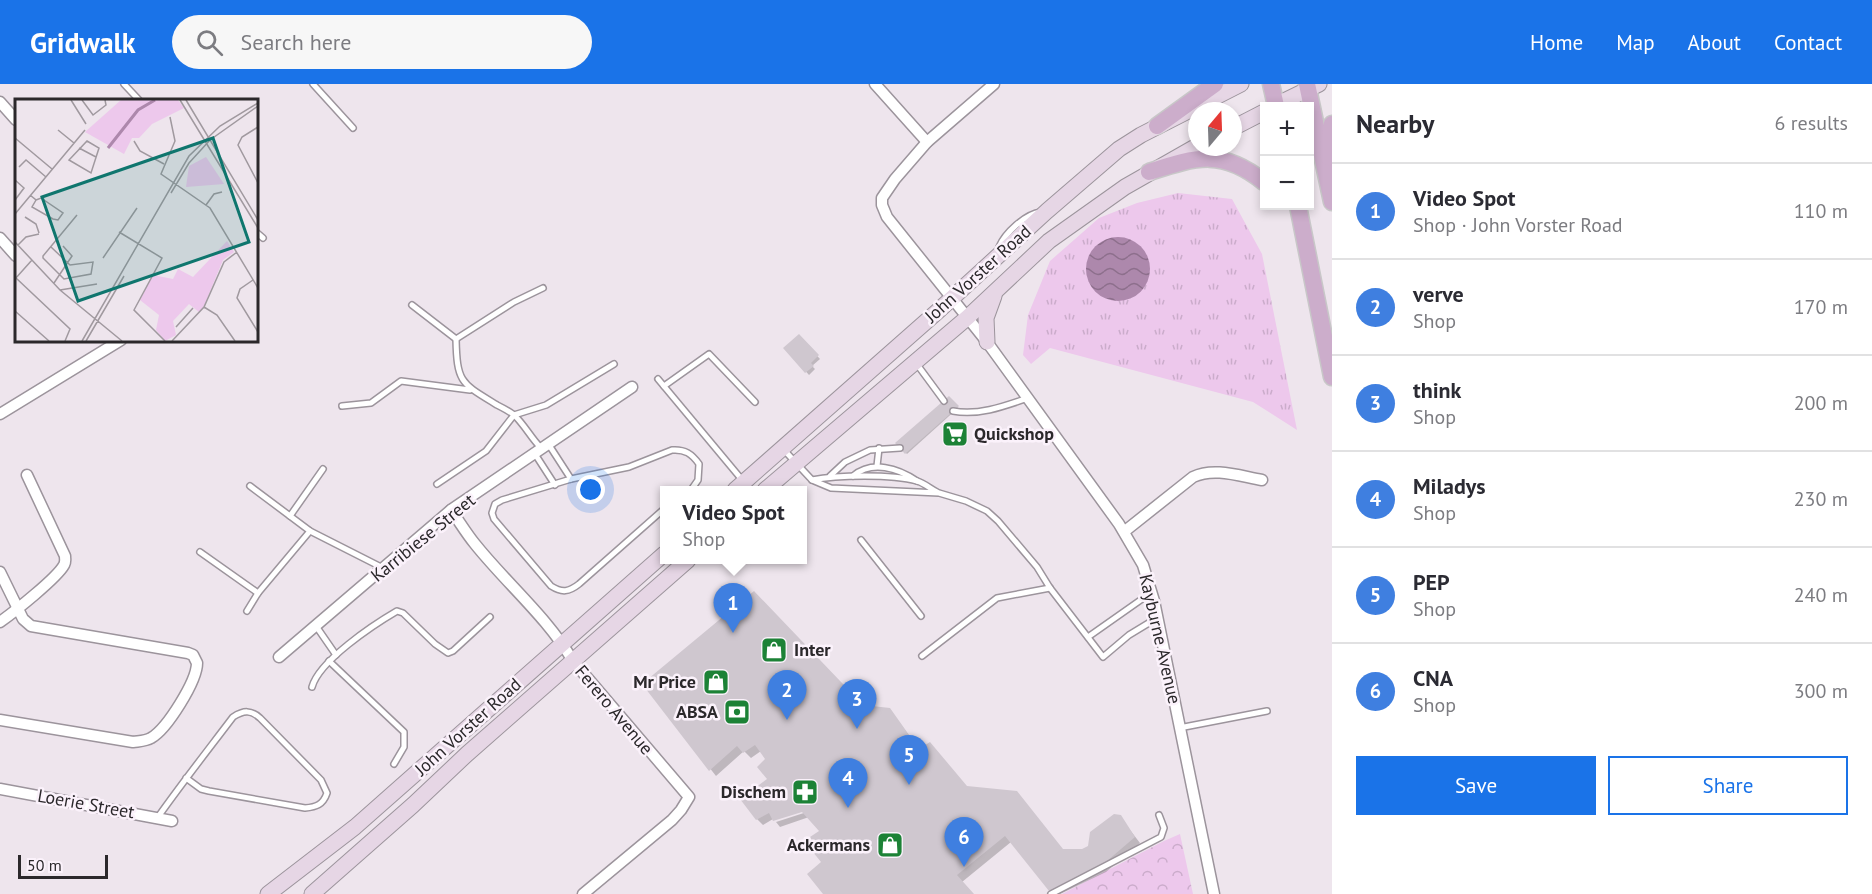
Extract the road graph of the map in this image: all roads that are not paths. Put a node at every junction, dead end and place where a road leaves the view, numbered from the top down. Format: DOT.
graph roads {
  1 [pos="124,84"];
  2 [pos="314,84"];
  3 [pos="874,84"];
  4 [pos="994,84"];
  5 [pos="1215,84"];
  6 [pos="1241,84"];
  7 [pos="1271,84"];
  8 [pos="1311,86"];
  9 [pos="138,99"];
  10 [pos="0,102"];
  11 [pos="1274,102"];
  12 [pos="1282,102"];
  13 [pos="1260,114"];
  14 [pos="15,119"];
  15 [pos="1242,123"];
  16 [pos="1332,123"];
  17 [pos="1157,126"];
  18 [pos="353,128"];
  19 [pos="927,142"];
  20 [pos="1188,151"];
  21 [pos="1149,172"];
  22 [pos="1260,179"];
  23 [pos="1332,182"];
  24 [pos="1332,202"];
  25 [pos="1287,210"];
  26 [pos="1299,210"];
  27 [pos="258,234"];
  28 [pos="0,237"];
  29 [pos="263,238"];
  30 [pos="1306,243"];
  31 [pos="15,255"];
  32 [pos="1000,285"];
  33 [pos="543,288"];
  34 [pos="953,298"];
  35 [pos="412,305"];
  36 [pos="968,317"];
  37 [pos="456,339"];
  38 [pos="118,342"];
  39 [pos="987,342"];
  40 [pos="915,362"];
  41 [pos="614,364"];
  42 [pos="1332,377"];
  43 [pos="658,379"];
  44 [pos="664,386"];
  45 [pos="632,387"];
  46 [pos="473,390"];
  47 [pos="1028,398"];
  48 [pos="944,401"];
  49 [pos="755,402"];
  50 [pos="342,406"];
  51 [pos="953,411"];
  52 [pos="0,414"];
  53 [pos="514,415"];
  54 [pos="879,448"];
  55 [pos="900,448"];
  56 [pos="783,449"];
  57 [pos="542,450"];
  58 [pos="796,465"];
  59 [pos="877,466"];
  60 [pos="323,469"];
  61 [pos="27,475"];
  62 [pos="830,476"];
  63 [pos="853,476"];
  64 [pos="571,479"];
  65 [pos="812,480"];
  66 [pos="1262,480"];
  67 [pos="918,481"];
  68 [pos="437,484"];
  69 [pos="555,485"];
  70 [pos="250,486"];
  71 [pos="694,486"];
  72 [pos="740,486"];
  73 [pos="770,486"];
  74 [pos="939,493"];
  75 [pos="451,510"];
  76 [pos="660,512"];
  77 [pos="290,516"];
  78 [pos="310,531"];
  79 [pos="1125,531"];
  80 [pos="861,540"];
  81 [pos="200,552"];
  82 [pos="660,558"];
  83 [pos="683,564"];
  84 [pos="384,569"];
  85 [pos="0,572"];
  86 [pos="1050,588"];
  87 [pos="1152,592"];
  88 [pos="258,593"];
  89 [pos="18,609"];
  90 [pos="247,611"];
  91 [pos="921,616"];
  92 [pos="490,617"];
  93 [pos="1157,618"];
  94 [pos="0,622"];
  95 [pos="316,626"];
  96 [pos="1088,637"];
  97 [pos="563,643"];
  98 [pos="336,655"];
  99 [pos="922,656"];
  100 [pos="279,657"];
  101 [pos="573,661"];
  102 [pos="329,662"];
  103 [pos="312,687"];
  104 [pos="1267,711"];
  105 [pos="0,720"];
  106 [pos="1179,728"];
  107 [pos="394,764"];
  108 [pos="186,778"];
  109 [pos="0,789"];
  110 [pos="1159,815"];
  111 [pos="158,817"];
  112 [pos="172,821"];
  113 [pos="268,894"];
  114 [pos="312,894"];
  115 [pos="584,894"];
  116 [pos="1051,894"];
  117 [pos="1214,894"];
  1 -- 9 [label="lane"];
  2 -- 18 [label="lane"];
  3 -- 19 [label="street"];
  4 -- 19 [label="street"];
  5 -- 17 [label="main road"];
  6 -- 17 [label="main road, John Vorster Road"];
  7 -- 11 [label="main road"];
  8 -- 12 [label="main road"];
  8 -- 24 [label="main road"];
  10 -- 14 [label="street"];
  13 -- 15 [label="main road"];
  16 -- 23 [label="main road"];
  17 -- 34 [label="main road, John Vorster Road"];
  19 -- 34 [label="street, Kayburne Avenue"];
  20 -- 21 [label="main road, John Vorster Road"];
  21 -- 22 [label="main road"];
  21 -- 32 [label="main road, John Vorster Road"];
  25 -- 30 [label="main road"];
  26 -- 30 [label="main road"];
  27 -- 29 [label="lane"];
  28 -- 31 [label="street"];
  30 -- 42 [label="main road"];
  32 -- 36 [label="main road, John Vorster Road"];
  32 -- 39 [label="main road"];
  33 -- 37 [label="lane"];
  34 -- 36 [label="street, Kayburne Avenue"];
  34 -- 56 [label="main road, John Vorster Road"];
  35 -- 37 [label="lane"];
  36 -- 39 [label="street, Kayburne Avenue"];
  36 -- 40 [label="main road, John Vorster Road"];
  37 -- 46 [label="lane"];
  38 -- 52 [label="street"];
  39 -- 47 [label="street, Kayburne Avenue"];
  40 -- 48 [label="lane"];
  40 -- 58 [label="main road, John Vorster Road"];
  41 -- 53 [label="lane"];
  43 -- 44 [label="lane"];
  44 -- 49 [label="lane"];
  44 -- 72 [label="lane"];
  45 -- 57 [label="street, Karribiese Street"];
  46 -- 50 [label="lane"];
  46 -- 53 [label="lane"];
  47 -- 51 [label="lane"];
  47 -- 79 [label="street, Kayburne Avenue"];
  53 -- 57 [label="lane"];
  53 -- 68 [label="lane"];
  54 -- 55 [label="lane"];
  54 -- 59 [label="lane"];
  54 -- 62 [label="lane"];
  56 -- 58 [label="lane"];
  56 -- 72 [label="main road, John Vorster Road"];
  57 -- 64 [label="lane"];
  57 -- 69 [label="lane"];
  57 -- 75 [label="street, Karribiese Street"];
  58 -- 65 [label="lane"];
  58 -- 73 [label="main road, John Vorster Road"];
  59 -- 63 [label="lane"];
  59 -- 67 [label="lane"];
  60 -- 77 [label="lane"];
  61 -- 89 [label="street"];
  62 -- 63 [label="lane"];
  62 -- 65 [label="lane"];
  63 -- 67 [label="lane"];
  64 -- 69 [label="lane"];
  64 -- 71 [label="lane"];
  65 -- 74 [label="lane"];
  66 -- 79 [label="street"];
  67 -- 74 [label="lane"];
  69 -- 76 [label="lane"];
  70 -- 77 [label="lane"];
  74 -- 86 [label="lane"];
  75 -- 84 [label="street, Karribiese Street"];
  75 -- 97 [label="street, Ferero Avenue"];
  77 -- 78 [label="lane"];
  78 -- 84 [label="lane"];
  78 -- 88 [label="lane"];
  79 -- 87 [label="street, Kayburne Avenue"];
  80 -- 91 [label="lane"];
  81 -- 88 [label="lane"];
  82 -- 97 [label="main road, John Vorster Road"];
  83 -- 101 [label="main road, John Vorster Road"];
  84 -- 95 [label="street, Karribiese Street"];
  85 -- 89 [label="street"];
  86 -- 96 [label="lane"];
  86 -- 99 [label="lane"];
  87 -- 93 [label="street, Kayburne Avenue"];
  87 -- 96 [label="lane"];
  88 -- 90 [label="lane"];
  89 -- 94 [label="street"];
  89 -- 105 [label="street"];
  92 -- 98 [label="lane"];
  93 -- 96 [label="lane"];
  93 -- 106 [label="street, Kayburne Avenue"];
  95 -- 98 [label="lane"];
  95 -- 100 [label="street, Karribiese Street"];
  97 -- 101 [label="street, Ferero Avenue"];
  97 -- 113 [label="main road, John Vorster Road"];
  98 -- 102 [label="lane"];
  101 -- 114 [label="main road, John Vorster Road"];
  101 -- 115 [label="street, Ferero Avenue"];
  102 -- 103 [label="lane"];
  102 -- 107 [label="lane"];
  104 -- 106 [label="lane"];
  106 -- 117 [label="street, Kayburne Avenue"];
  108 -- 108 [label="lane"];
  108 -- 111 [label="lane"];
  109 -- 111 [label="street, Loerie Street"];
  110 -- 116 [label="lane"];
  111 -- 112 [label="street, Loerie Street"];
}
